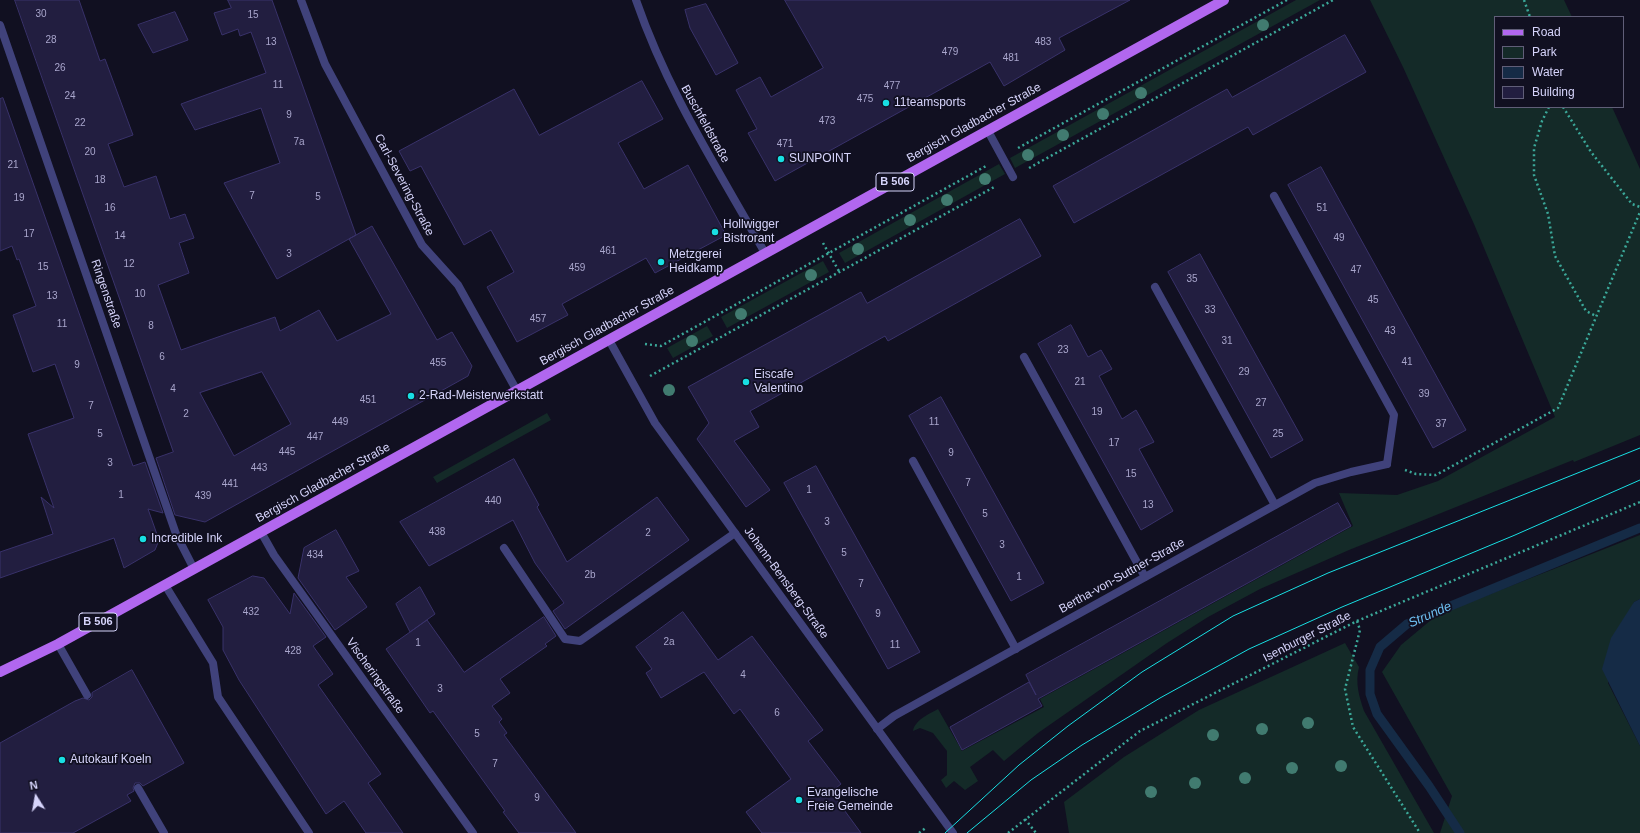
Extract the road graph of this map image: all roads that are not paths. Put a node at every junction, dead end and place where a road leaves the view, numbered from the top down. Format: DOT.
graph roads {
  1 [pos="301,0"];
  2 [pos="636,0"];
  3 [pos="1224,0"];
  4 [pos="0,24"];
  5 [pos="988,131"];
  6 [pos="1013,177"];
  7 [pos="1274,196"];
  8 [pos="766,254"];
  9 [pos="1155,287"];
  10 [pos="609,340"];
  11 [pos="1024,357"];
  12 [pos="517,391"];
  13 [pos="912,461"];
  14 [pos="1276,505"];
  15 [pos="261,532"];
  16 [pos="735,533"];
  17 [pos="504,548"];
  18 [pos="194,569"];
  19 [pos="1146,577"];
  20 [pos="165,585"];
  21 [pos="58,644"];
  22 [pos="1016,649"];
  23 [pos="0,672"];
  24 [pos="87,696"];
  25 [pos="877,729"];
  26 [pos="138,788"];
  27 [pos="164,833"];
  28 [pos="310,833"];
  29 [pos="473,833"];
  30 [pos="953,833"];
  1 -- 12 [label="street, Carl-Severing-Straße"];
  2 -- 8 [label="street, Buschfeldstraße"];
  3 -- 5 [label="main road, Bergisch Gladbacher Straße / B 506"];
  4 -- 18 [label="street, Ringenstraße"];
  5 -- 6 [label="street"];
  5 -- 8 [label="main road, Bergisch Gladbacher Straße / B 506"];
  7 -- 14 [label="street, Bertha-von-Suttner-Straße"];
  8 -- 10 [label="main road, Bergisch Gladbacher Straße / B 506"];
  9 -- 14 [label="street"];
  10 -- 12 [label="main road, Bergisch Gladbacher Straße / B 506"];
  10 -- 16 [label="street, Johann-Bensberg-Straße"];
  11 -- 19 [label="street"];
  12 -- 15 [label="main road, Bergisch Gladbacher Straße / B 506"];
  13 -- 22 [label="street"];
  14 -- 19 [label="street, Bertha-von-Suttner-Straße"];
  15 -- 18 [label="main road, Bergisch Gladbacher Straße / B 506"];
  15 -- 29 [label="street, Vischeringstraße"];
  16 -- 17 [label="street"];
  16 -- 25 [label="street, Johann-Bensberg-Straße"];
  18 -- 20 [label="main road, Bergisch Gladbacher Straße / B 506"];
  19 -- 22 [label="street, Bertha-von-Suttner-Straße"];
  20 -- 21 [label="main road, Bergisch Gladbacher Straße / B 506"];
  20 -- 28 [label="street"];
  21 -- 23 [label="main road, Bergisch Gladbacher Straße / B 506"];
  21 -- 24 [label="street"];
  22 -- 25 [label="street, Bertha-von-Suttner-Straße"];
  25 -- 30 [label="street, Johann-Bensberg-Straße"];
  26 -- 27 [label="street"];
}
